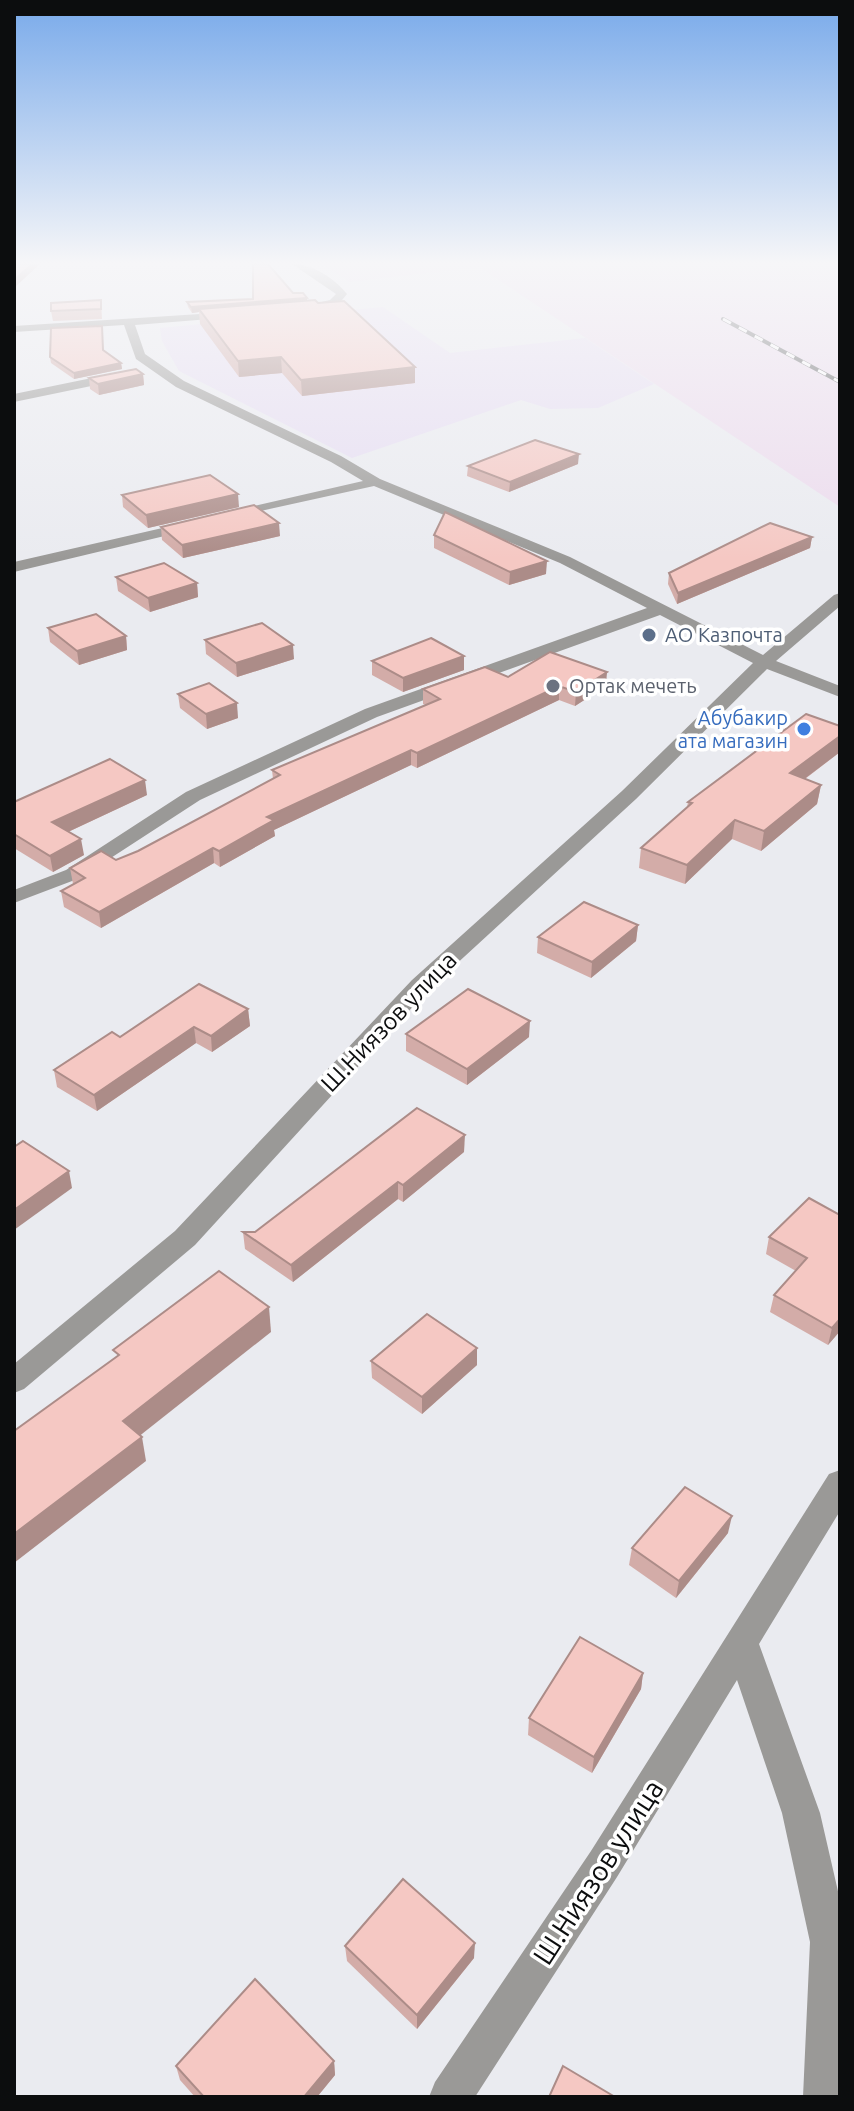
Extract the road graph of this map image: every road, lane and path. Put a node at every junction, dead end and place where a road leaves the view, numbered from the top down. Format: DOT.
graph roads {
  1 [pos="148,363"];
  2 [pos="156,369"];
  3 [pos="14,398"];
  4 [pos="375,482"];
  5 [pos="14,567"];
  6 [pos="840,598"];
  7 [pos="658,610"];
  8 [pos="764,662"];
  9 [pos="836,688"];
  10 [pos="14,897"];
  11 [pos="14,1381"];
  12 [pos="840,1483"];
  13 [pos="742,1645"];
  14 [pos="450,2097"];
  15 [pos="824,2097"];
  1 -- 2 [label="street"];
  2 -- 3 [label="street"];
  2 -- 4 [label="street"];
  4 -- 5 [label="street"];
  4 -- 7 [label="street"];
  6 -- 8 [label="street, Ш.Ниязов улица"];
  7 -- 8 [label="street"];
  7 -- 10 [label="street"];
  8 -- 9 [label="street"];
  8 -- 11 [label="street, Ш.Ниязов улица"];
  12 -- 13 [label="street, Ш.Ниязов улица"];
  13 -- 14 [label="street, Ш.Ниязов улица"];
  13 -- 15 [label="street"];
}
